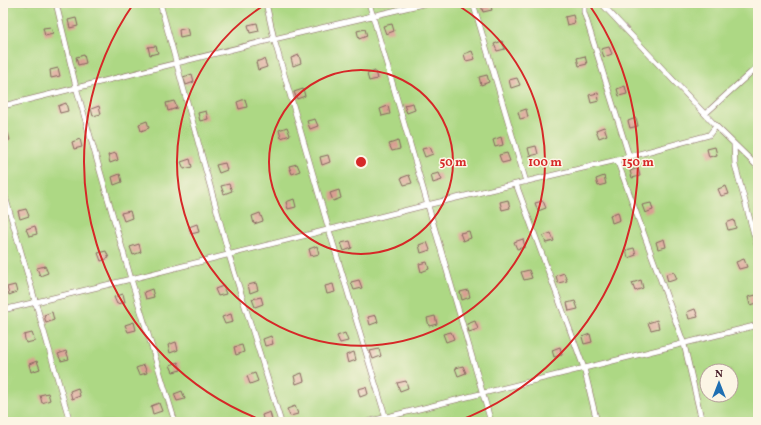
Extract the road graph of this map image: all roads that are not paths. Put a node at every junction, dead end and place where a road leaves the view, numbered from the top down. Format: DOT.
graph roads {
  1 [pos="56,3"];
  2 [pos="160,3"];
  3 [pos="266,3"];
  4 [pos="369,3"];
  5 [pos="427,3"];
  6 [pos="473,3"];
  7 [pos="584,3"];
  8 [pos="601,3"];
  9 [pos="372,16"];
  10 [pos="274,38"];
  11 [pos="176,63"];
  12 [pos="758,66"];
  13 [pos="76,87"];
  14 [pos="3,106"];
  15 [pos="705,114"];
  16 [pos="716,126"];
  17 [pos="734,144"];
  18 [pos="629,156"];
  19 [pos="617,160"];
  20 [pos="758,167"];
  21 [pos="526,182"];
  22 [pos="516,184"];
  23 [pos="3,189"];
  24 [pos="427,205"];
  25 [pos="329,230"];
  26 [pos="758,249"];
  27 [pos="229,255"];
  28 [pos="131,279"];
  29 [pos="35,302"];
  30 [pos="3,310"];
  31 [pos="758,325"];
  32 [pos="684,344"];
  33 [pos="584,368"];
  34 [pos="484,393"];
  35 [pos="386,420"];
  36 [pos="70,422"];
  37 [pos="175,422"];
  38 [pos="281,422"];
  39 [pos="367,422"];
  40 [pos="491,422"];
  41 [pos="597,422"];
  42 [pos="702,422"];
  1 -- 13 [label="lane"];
  2 -- 11 [label="lane"];
  3 -- 10 [label="lane"];
  4 -- 9 [label="lane"];
  5 -- 9 [label="lane"];
  6 -- 21 [label="lane"];
  7 -- 18 [label="lane"];
  8 -- 15 [label="lane"];
  9 -- 10 [label="lane"];
  9 -- 24 [label="lane"];
  10 -- 11 [label="lane"];
  10 -- 25 [label="lane"];
  11 -- 13 [label="lane"];
  11 -- 27 [label="lane"];
  12 -- 15 [label="lane"];
  13 -- 14 [label="lane"];
  13 -- 28 [label="lane"];
  15 -- 16 [label="lane"];
  16 -- 17 [label="lane"];
  16 -- 18 [label="lane"];
  17 -- 20 [label="lane"];
  17 -- 26 [label="lane"];
  18 -- 19 [label="lane"];
  19 -- 21 [label="lane"];
  19 -- 32 [label="lane"];
  21 -- 22 [label="lane"];
  22 -- 24 [label="lane"];
  22 -- 33 [label="lane"];
  23 -- 29 [label="lane"];
  24 -- 25 [label="lane"];
  24 -- 34 [label="lane"];
  25 -- 27 [label="lane"];
  25 -- 35 [label="lane"];
  27 -- 28 [label="lane"];
  27 -- 38 [label="lane"];
  28 -- 29 [label="lane"];
  28 -- 37 [label="lane"];
  29 -- 30 [label="lane"];
  29 -- 36 [label="lane"];
  31 -- 32 [label="lane"];
  32 -- 33 [label="lane"];
  32 -- 42 [label="lane"];
  33 -- 34 [label="lane"];
  33 -- 41 [label="lane"];
  34 -- 35 [label="lane"];
  34 -- 40 [label="lane"];
  35 -- 39 [label="lane"];
}
